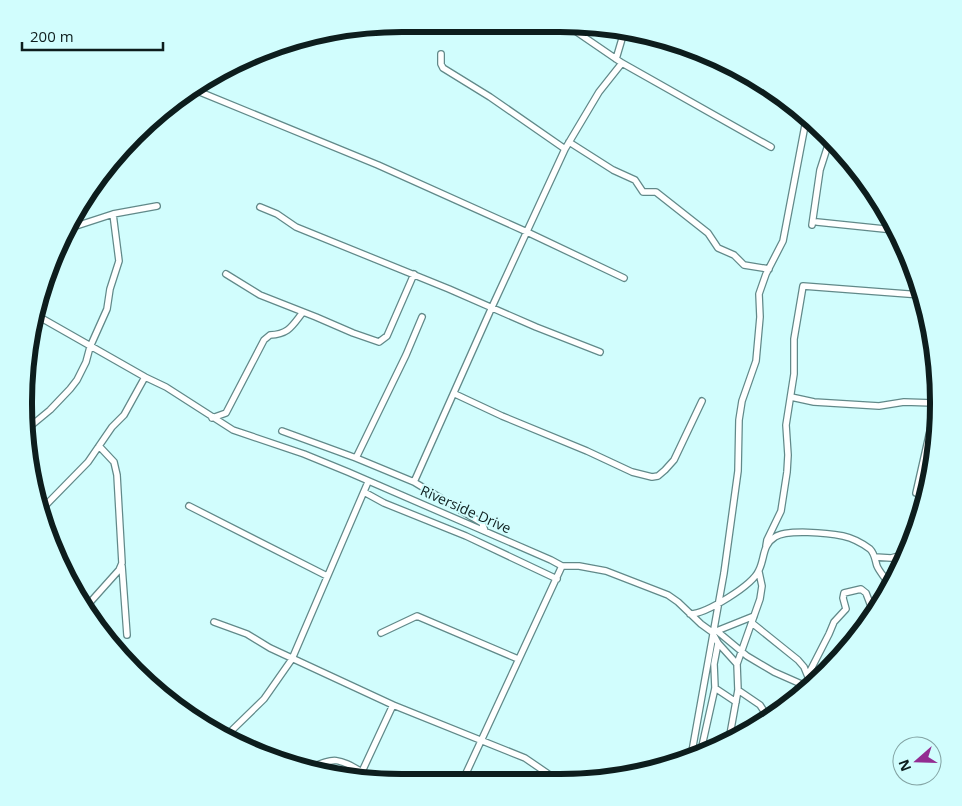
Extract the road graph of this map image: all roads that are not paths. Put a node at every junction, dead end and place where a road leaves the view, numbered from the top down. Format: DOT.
graph roads {
  1 [pos="578,33"];
  2 [pos="622,39"];
  3 [pos="441,54"];
  4 [pos="616,59"];
  5 [pos="622,63"];
  6 [pos="201,92"];
  7 [pos="805,126"];
  8 [pos="569,142"];
  9 [pos="771,147"];
  10 [pos="565,149"];
  11 [pos="828,149"];
  12 [pos="157,206"];
  13 [pos="260,207"];
  14 [pos="113,214"];
  15 [pos="78,225"];
  16 [pos="886,229"];
  17 [pos="527,232"];
  18 [pos="769,269"];
  19 [pos="226,274"];
  20 [pos="414,274"];
  21 [pos="624,278"];
  22 [pos="913,294"];
  23 [pos="492,307"];
  24 [pos="303,312"];
  25 [pos="422,317"];
  26 [pos="42,320"];
  27 [pos="90,347"];
  28 [pos="600,352"];
  29 [pos="145,378"];
  30 [pos="455,394"];
  31 [pos="791,398"];
  32 [pos="702,401"];
  33 [pos="930,403"];
  34 [pos="212,418"];
  35 [pos="33,424"];
  36 [pos="282,431"];
  37 [pos="927,445"];
  38 [pos="99,446"];
  39 [pos="356,458"];
  40 [pos="368,482"];
  41 [pos="414,482"];
  42 [pos="364,492"];
  43 [pos="916,493"];
  44 [pos="47,504"];
  45 [pos="189,506"];
  46 [pos="485,531"];
  47 [pos="766,546"];
  48 [pos="875,557"];
  49 [pos="896,557"];
  50 [pos="122,564"];
  51 [pos="562,566"];
  52 [pos="759,572"];
  53 [pos="114,576"];
  54 [pos="327,576"];
  55 [pos="885,578"];
  56 [pos="557,579"];
  57 [pos="123,583"];
  58 [pos="91,602"];
  59 [pos="719,603"];
  60 [pos="870,604"];
  61 [pos="690,614"];
  62 [pos="754,616"];
  63 [pos="214,622"];
  64 [pos="752,623"];
  65 [pos="715,632"];
  66 [pos="381,633"];
  67 [pos="127,635"];
  68 [pos="718,643"];
  69 [pos="742,652"];
  70 [pos="292,659"];
  71 [pos="518,659"];
  72 [pos="737,664"];
  73 [pos="808,675"];
  74 [pos="801,684"];
  75 [pos="715,688"];
  76 [pos="738,690"];
  77 [pos="736,702"];
  78 [pos="392,705"];
  79 [pos="764,712"];
  80 [pos="231,731"];
  81 [pos="731,731"];
  82 [pos="480,740"];
  83 [pos="702,744"];
  84 [pos="693,748"];
  85 [pos="320,764"];
  86 [pos="351,769"];
  87 [pos="362,771"];
  88 [pos="465,774"];
  89 [pos="548,774"];
  1 -- 4 [label="street"];
  2 -- 4 [label="street"];
  3 -- 10 [label="street"];
  4 -- 5 [label="street"];
  5 -- 8 [label="street"];
  5 -- 9 [label="street"];
  6 -- 17 [label="street"];
  7 -- 18 [label="street"];
  8 -- 10 [label="street"];
  8 -- 18 [label="street"];
  10 -- 17 [label="street"];
  11 -- 16 [label="street"];
  12 -- 14 [label="street"];
  13 -- 20 [label="street"];
  14 -- 15 [label="street"];
  14 -- 27 [label="street"];
  17 -- 21 [label="street"];
  17 -- 23 [label="street"];
  18 -- 59 [label="street"];
  19 -- 24 [label="street"];
  20 -- 23 [label="street"];
  20 -- 24 [label="street"];
  22 -- 31 [label="street"];
  23 -- 28 [label="street"];
  23 -- 30 [label="street"];
  24 -- 34 [label="street"];
  25 -- 39 [label="street"];
  26 -- 27 [label="street, Riverside Drive"];
  27 -- 29 [label="street, Riverside Drive"];
  27 -- 35 [label="street"];
  29 -- 34 [label="street, Riverside Drive"];
  29 -- 38 [label="street"];
  30 -- 32 [label="street"];
  30 -- 41 [label="street"];
  31 -- 33 [label="street"];
  31 -- 47 [label="street"];
  34 -- 40 [label="street, Riverside Drive"];
  36 -- 39 [label="street"];
  37 -- 43 [label="street"];
  38 -- 44 [label="street"];
  38 -- 50 [label="street"];
  39 -- 41 [label="street"];
  40 -- 42 [label="street"];
  40 -- 46 [label="street, Riverside Drive"];
  41 -- 46 [label="street"];
  42 -- 54 [label="street"];
  42 -- 56 [label="street"];
  45 -- 54 [label="street"];
  46 -- 51 [label="street, Riverside Drive"];
  47 -- 48 [label="street"];
  47 -- 52 [label="street"];
  48 -- 49 [label="street"];
  48 -- 55 [label="street"];
  50 -- 53 [label="street"];
  50 -- 57 [label="street"];
  51 -- 56 [label="street"];
  51 -- 61 [label="street"];
  52 -- 59 [label="street"];
  52 -- 62 [label="street"];
  53 -- 57 [label="street"];
  53 -- 58 [label="street"];
  54 -- 70 [label="street"];
  56 -- 71 [label="street"];
  57 -- 67 [label="street"];
  59 -- 61 [label="street"];
  59 -- 65 [label="street"];
  60 -- 73 [label="street"];
  61 -- 65 [label="street"];
  62 -- 64 [label="street"];
  62 -- 65 [label="street"];
  63 -- 70 [label="street"];
  64 -- 69 [label="street"];
  64 -- 73 [label="street"];
  65 -- 68 [label="street"];
  65 -- 69 [label="street"];
  65 -- 84 [label="street"];
  66 -- 71 [label="street"];
  68 -- 72 [label="street"];
  68 -- 75 [label="street"];
  69 -- 72 [label="street"];
  69 -- 74 [label="street"];
  70 -- 78 [label="street"];
  70 -- 80 [label="street"];
  71 -- 82 [label="street"];
  72 -- 76 [label="street"];
  75 -- 77 [label="street"];
  75 -- 83 [label="street"];
  76 -- 77 [label="street"];
  76 -- 79 [label="street"];
  77 -- 81 [label="street"];
  78 -- 82 [label="street"];
  78 -- 87 [label="street"];
  82 -- 88 [label="street"];
  82 -- 89 [label="street"];
  85 -- 86 [label="street"];
}
